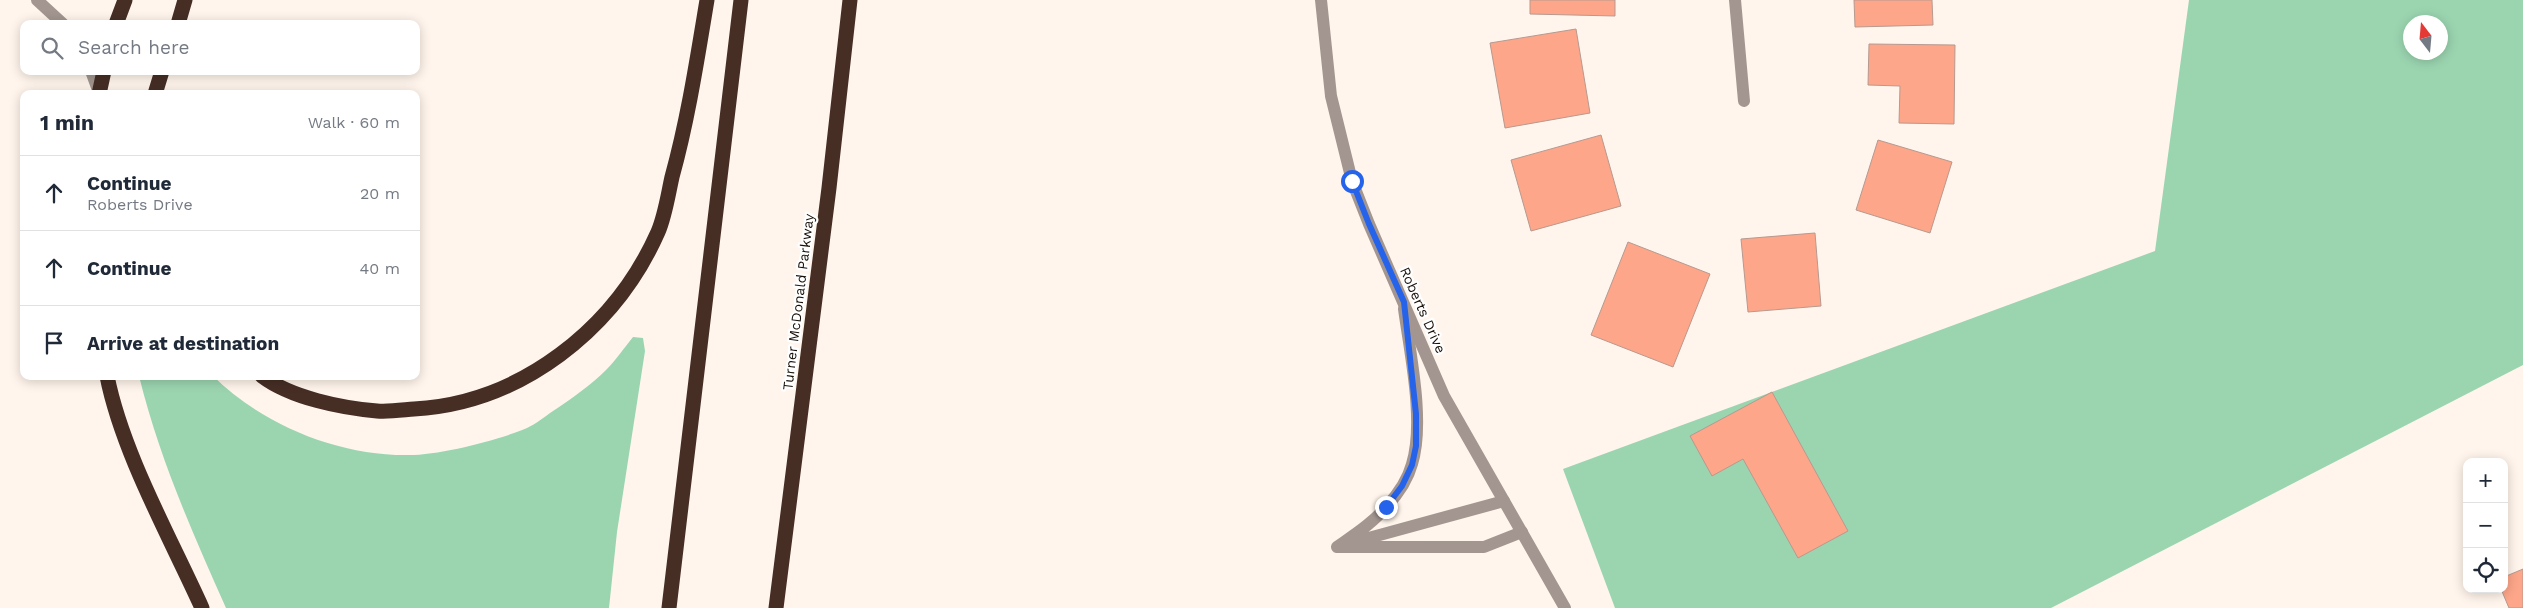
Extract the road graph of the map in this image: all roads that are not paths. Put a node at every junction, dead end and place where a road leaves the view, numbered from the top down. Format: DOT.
graph roads {
  1 [pos="37,0"];
  2 [pos="125,0"];
  3 [pos="185,0"];
  4 [pos="708,0"];
  5 [pos="741,0"];
  6 [pos="850,0"];
  7 [pos="856,0"];
  8 [pos="1321,0"];
  9 [pos="1735,0"];
  10 [pos="59,20"];
  11 [pos="118,20"];
  12 [pos="179,20"];
  13 [pos="92,75"];
  14 [pos="103,75"];
  15 [pos="161,75"];
  16 [pos="98,90"];
  17 [pos="100,90"];
  18 [pos="156,90"];
  19 [pos="1744,101"];
  20 [pos="829,188"];
  21 [pos="1404,302"];
  22 [pos="108,380"];
  23 [pos="267,380"];
  24 [pos="1504,501"];
  25 [pos="1522,532"];
  26 [pos="1337,547"];
  27 [pos="202,608"];
  28 [pos="669,608"];
  29 [pos="776,608"];
  30 [pos="1566,608"];
  1 -- 10 [label="street"];
  2 -- 11 [label="highway"];
  3 -- 12 [label="highway"];
  4 -- 23 [label="highway"];
  5 -- 28 [label="highway"];
  6 -- 20 [label="highway, Turner McDonald Parkway"];
  7 -- 20 [label="highway"];
  8 -- 21 [label="street, Roberts Drive"];
  9 -- 19 [label="street"];
  13 -- 16 [label="street"];
  14 -- 17 [label="highway"];
  15 -- 18 [label="highway"];
  20 -- 29 [label="highway, Turner McDonald Parkway"];
  21 -- 24 [label="street, Roberts Drive"];
  21 -- 26 [label="street"];
  22 -- 27 [label="highway"];
  24 -- 25 [label="street, Roberts Drive"];
  24 -- 26 [label="street"];
  25 -- 26 [label="street"];
  25 -- 30 [label="street, Roberts Drive"];
}
